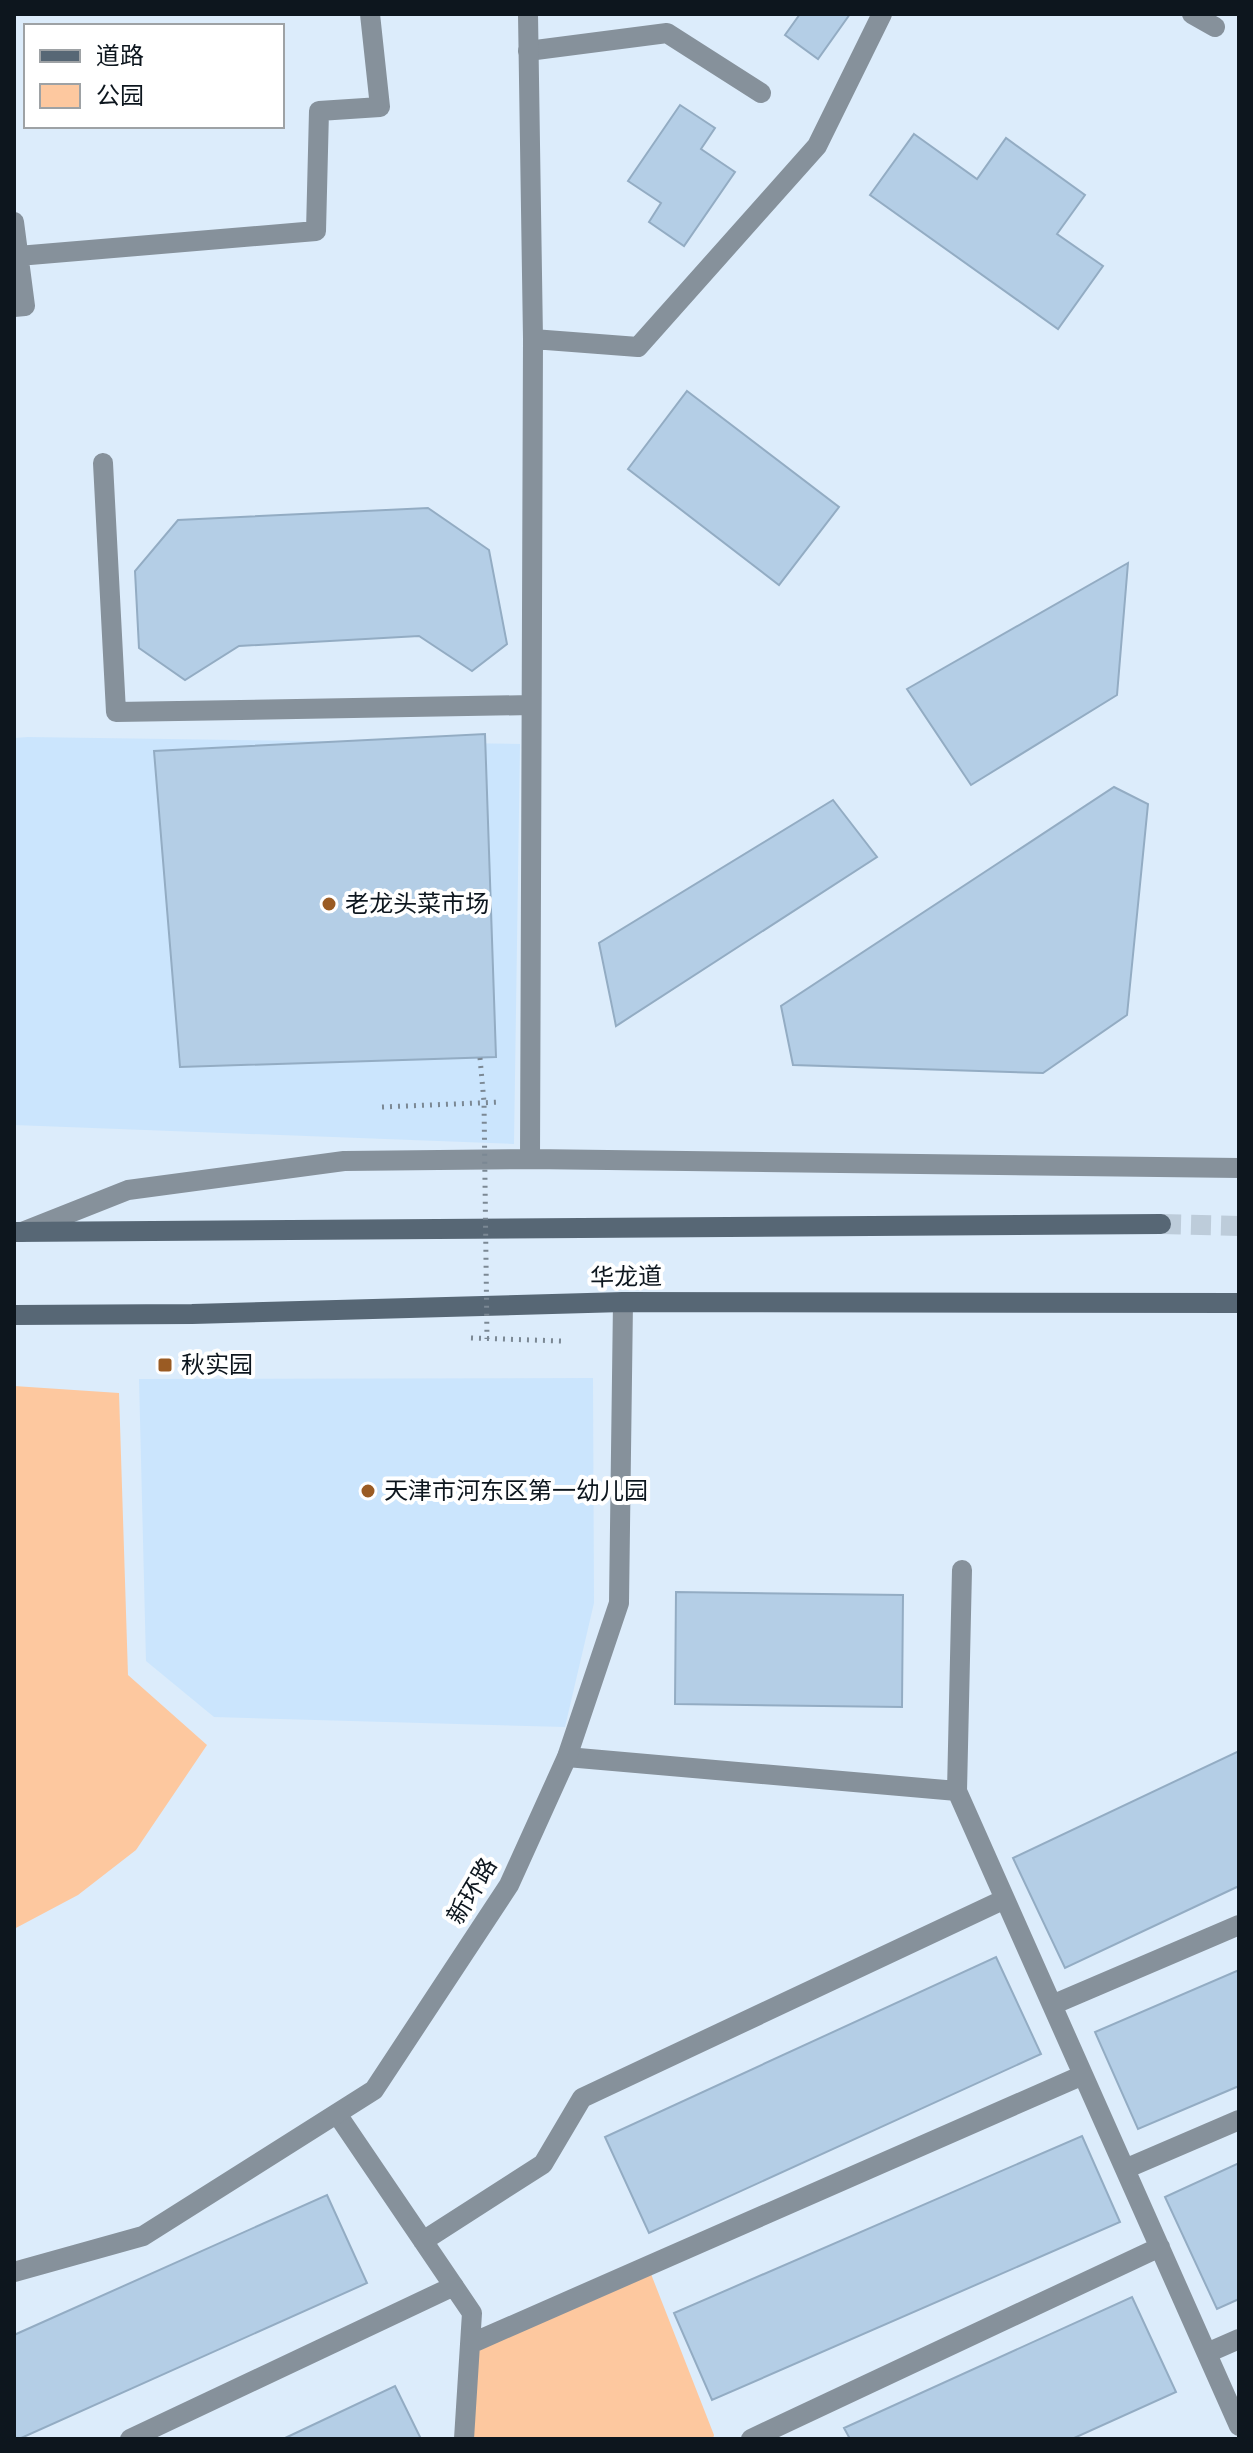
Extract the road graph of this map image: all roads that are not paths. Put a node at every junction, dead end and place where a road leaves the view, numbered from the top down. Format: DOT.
graph roads {
  1 [pos="370,14"];
  2 [pos="528,14"];
  3 [pos="882,14"];
  4 [pos="1192,14"];
  5 [pos="1215,27"];
  6 [pos="528,51"];
  7 [pos="761,93"];
  8 [pos="14,222"];
  9 [pos="18,256"];
  10 [pos="14,307"];
  11 [pos="533,339"];
  12 [pos="103,463"];
  13 [pos="531,705"];
  14 [pos="530,1159"];
  15 [pos="1239,1168"];
  16 [pos="1161,1224"];
  17 [pos="18,1232"];
  18 [pos="623,1302"];
  19 [pos="1239,1303"];
  20 [pos="14,1315"];
  21 [pos="962,1570"];
  22 [pos="567,1757"];
  23 [pos="957,1791"];
  24 [pos="1005,1899"];
  25 [pos="1239,1925"];
  26 [pos="1052,2005"];
  27 [pos="1083,2075"];
  28 [pos="337,2114"];
  29 [pos="1239,2120"];
  30 [pos="1125,2169"];
  31 [pos="423,2241"];
  32 [pos="1160,2247"];
  33 [pos="14,2272"];
  34 [pos="454,2286"];
  35 [pos="1239,2339"];
  36 [pos="470,2344"];
  37 [pos="1207,2353"];
  38 [pos="1239,2426"];
  39 [pos="1239,2435"];
  40 [pos="130,2439"];
  41 [pos="464,2439"];
  42 [pos="751,2439"];
  43 [pos="1229,2439"];
  1 -- 9 [label="street"];
  2 -- 6 [label="street"];
  3 -- 11 [label="street"];
  4 -- 5 [label="street"];
  6 -- 7 [label="street"];
  6 -- 11 [label="street"];
  8 -- 9 [label="street"];
  9 -- 10 [label="street"];
  11 -- 13 [label="street"];
  12 -- 13 [label="street"];
  13 -- 14 [label="street"];
  14 -- 15 [label="street"];
  14 -- 17 [label="street"];
  16 -- 17 [label="main road"];
  18 -- 19 [label="main road, 华龙道"];
  18 -- 20 [label="main road, 华龙道"];
  18 -- 22 [label="street, 新环路"];
  21 -- 23 [label="street"];
  22 -- 23 [label="street"];
  22 -- 28 [label="street, 新环路"];
  23 -- 24 [label="street"];
  24 -- 26 [label="street"];
  24 -- 31 [label="street"];
  25 -- 26 [label="street"];
  26 -- 27 [label="street"];
  27 -- 30 [label="street"];
  27 -- 36 [label="street"];
  28 -- 31 [label="street"];
  28 -- 33 [label="street, 新环路"];
  29 -- 30 [label="street"];
  30 -- 32 [label="street"];
  31 -- 34 [label="street"];
  32 -- 37 [label="street"];
  32 -- 42 [label="street"];
  34 -- 36 [label="street"];
  34 -- 40 [label="street"];
  35 -- 37 [label="street"];
  36 -- 41 [label="street"];
  37 -- 38 [label="street"];
  39 -- 43 [label="street"];
}
